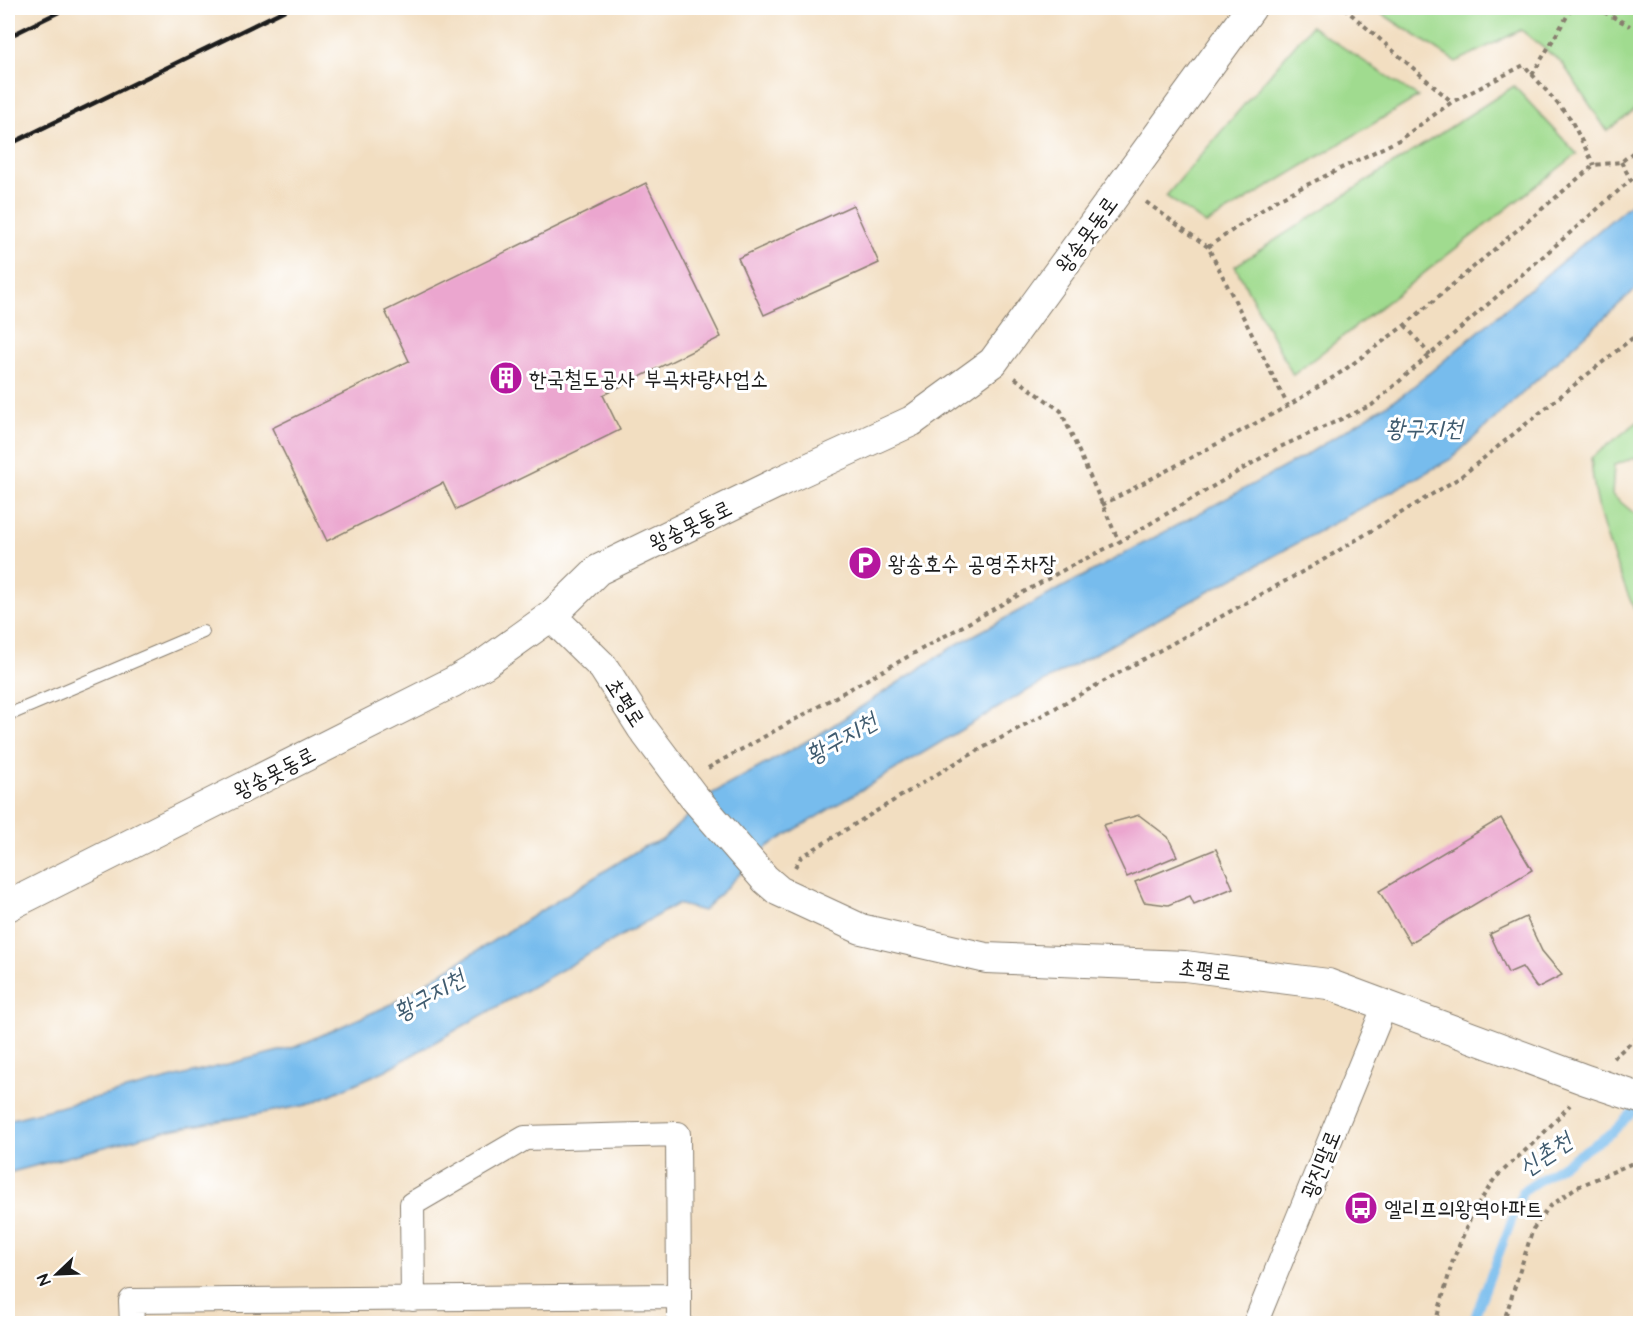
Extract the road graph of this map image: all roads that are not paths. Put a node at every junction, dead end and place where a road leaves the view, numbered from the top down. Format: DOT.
graph roads {
  1 [pos="1251,8"];
  2 [pos="551,616"];
  3 [pos="203,632"];
  4 [pos="8,715"];
  5 [pos="8,906"];
  6 [pos="1385,1005"];
  7 [pos="1641,1098"];
  8 [pos="679,1296"];
  9 [pos="413,1299"];
  10 [pos="132,1323"];
  11 [pos="679,1323"];
  12 [pos="1255,1323"];
  1 -- 2 [label="street, 왕송못동로"];
  2 -- 5 [label="street, 왕송못동로"];
  2 -- 6 [label="street, 초평로"];
  3 -- 4 [label="lane"];
  6 -- 7 [label="street, 초평로"];
  6 -- 12 [label="street, 광진말로"];
  8 -- 9 [label="street"];
  8 -- 9 [label="street"];
  8 -- 11 [label="street"];
  9 -- 10 [label="street"];
}
